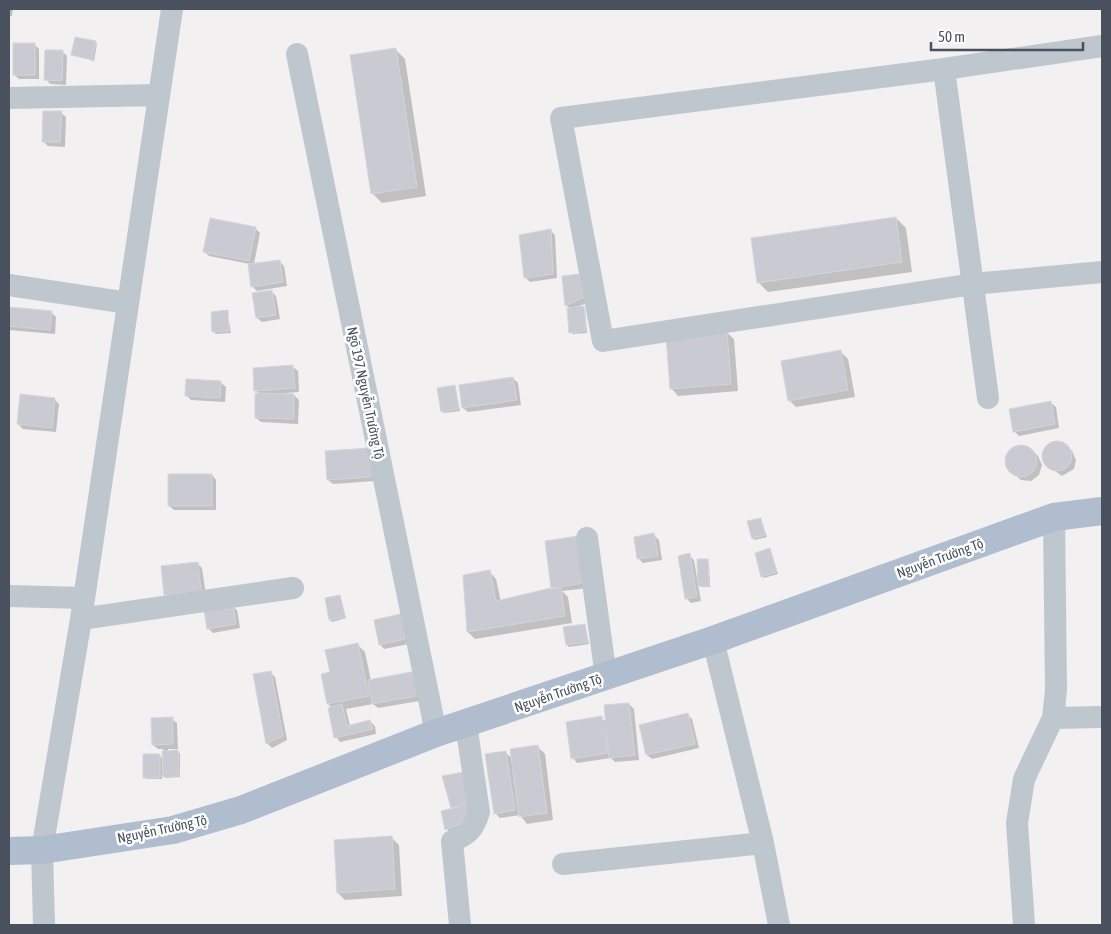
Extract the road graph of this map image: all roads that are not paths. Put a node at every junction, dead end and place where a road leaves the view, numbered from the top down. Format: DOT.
graph roads {
  1 [pos="172,9"];
  2 [pos="1102,46"];
  3 [pos="297,54"];
  4 [pos="944,69"];
  5 [pos="159,96"];
  6 [pos="9,98"];
  7 [pos="1102,272"];
  8 [pos="973,284"];
  9 [pos="9,285"];
  10 [pos="128,303"];
  11 [pos="988,398"];
  12 [pos="1102,511"];
  13 [pos="1054,517"];
  14 [pos="587,538"];
  15 [pos="293,588"];
  16 [pos="9,596"];
  17 [pos="83,608"];
  18 [pos="713,640"];
  19 [pos="606,677"];
  20 [pos="1102,717"];
  21 [pos="1053,718"];
  22 [pos="466,724"];
  23 [pos="436,733"];
  24 [pos="763,843"];
  25 [pos="42,850"];
  26 [pos="9,851"];
  27 [pos="564,864"];
  28 [pos="44,925"];
  29 [pos="460,925"];
  30 [pos="779,925"];
  31 [pos="1024,925"];
  1 -- 5 [label="street"];
  2 -- 4 [label="street"];
  3 -- 23 [label="street, Ngõ 197 Nguyễn Trường Tộ"];
  4 -- 8 [label="street"];
  4 -- 8 [label="street"];
  5 -- 6 [label="street"];
  5 -- 10 [label="street"];
  7 -- 8 [label="street"];
  8 -- 11 [label="street"];
  9 -- 10 [label="street"];
  10 -- 17 [label="street"];
  12 -- 13 [label="main road, Nguyễn Trường Tộ"];
  13 -- 18 [label="main road, Nguyễn Trường Tộ"];
  13 -- 21 [label="street"];
  14 -- 19 [label="street"];
  15 -- 17 [label="street"];
  16 -- 17 [label="street"];
  17 -- 25 [label="street"];
  18 -- 19 [label="main road, Nguyễn Trường Tộ"];
  18 -- 24 [label="street"];
  19 -- 22 [label="main road, Nguyễn Trường Tộ"];
  20 -- 21 [label="street"];
  21 -- 31 [label="street"];
  22 -- 23 [label="main road, Nguyễn Trường Tộ"];
  22 -- 29 [label="street"];
  23 -- 25 [label="main road, Nguyễn Trường Tộ"];
  24 -- 27 [label="street"];
  24 -- 30 [label="street"];
  25 -- 26 [label="main road, Nguyễn Trường Tộ"];
  25 -- 28 [label="street"];
}
